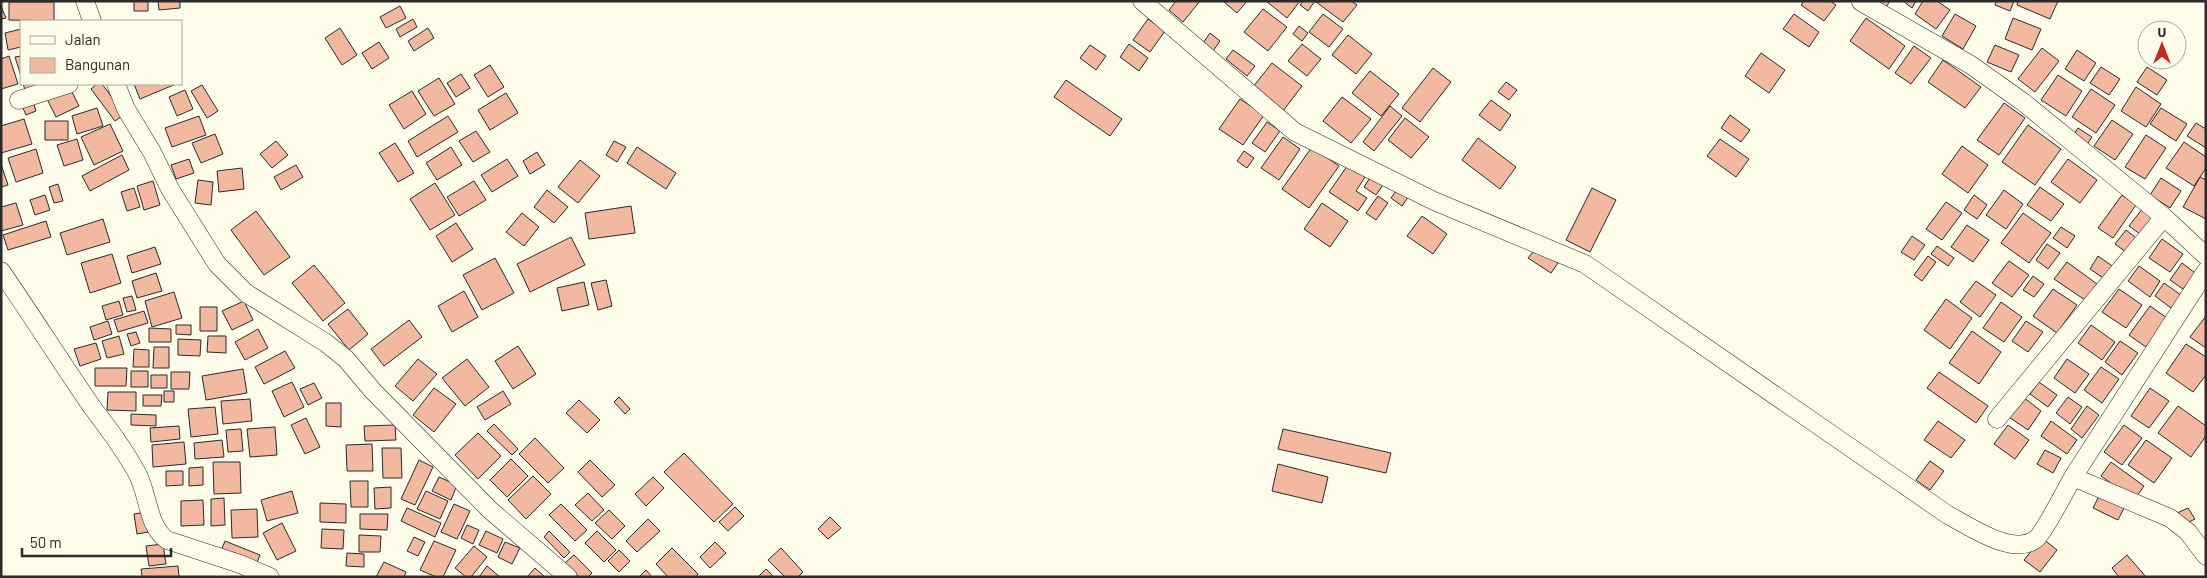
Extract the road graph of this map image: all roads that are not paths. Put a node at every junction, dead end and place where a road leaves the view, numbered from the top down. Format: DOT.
graph roads {
  1 [pos="85,1"];
  2 [pos="1142,1"];
  3 [pos="1861,2"];
  4 [pos="92,20"];
  5 [pos="66,85"];
  6 [pos="116,85"];
  7 [pos="19,100"];
  8 [pos="2164,217"];
  9 [pos="2206,256"];
  10 [pos="1,271"];
  11 [pos="2206,271"];
  12 [pos="1997,419"];
  13 [pos="2074,477"];
  14 [pos="2206,556"];
  15 [pos="270,577"];
  16 [pos="568,577"];
  1 -- 4 [label="street"];
  2 -- 13 [label="street"];
  3 -- 8 [label="street"];
  5 -- 7 [label="street"];
  6 -- 16 [label="street"];
  8 -- 9 [label="street"];
  8 -- 12 [label="street"];
  10 -- 15 [label="street"];
  11 -- 13 [label="street"];
  13 -- 14 [label="street"];
}
